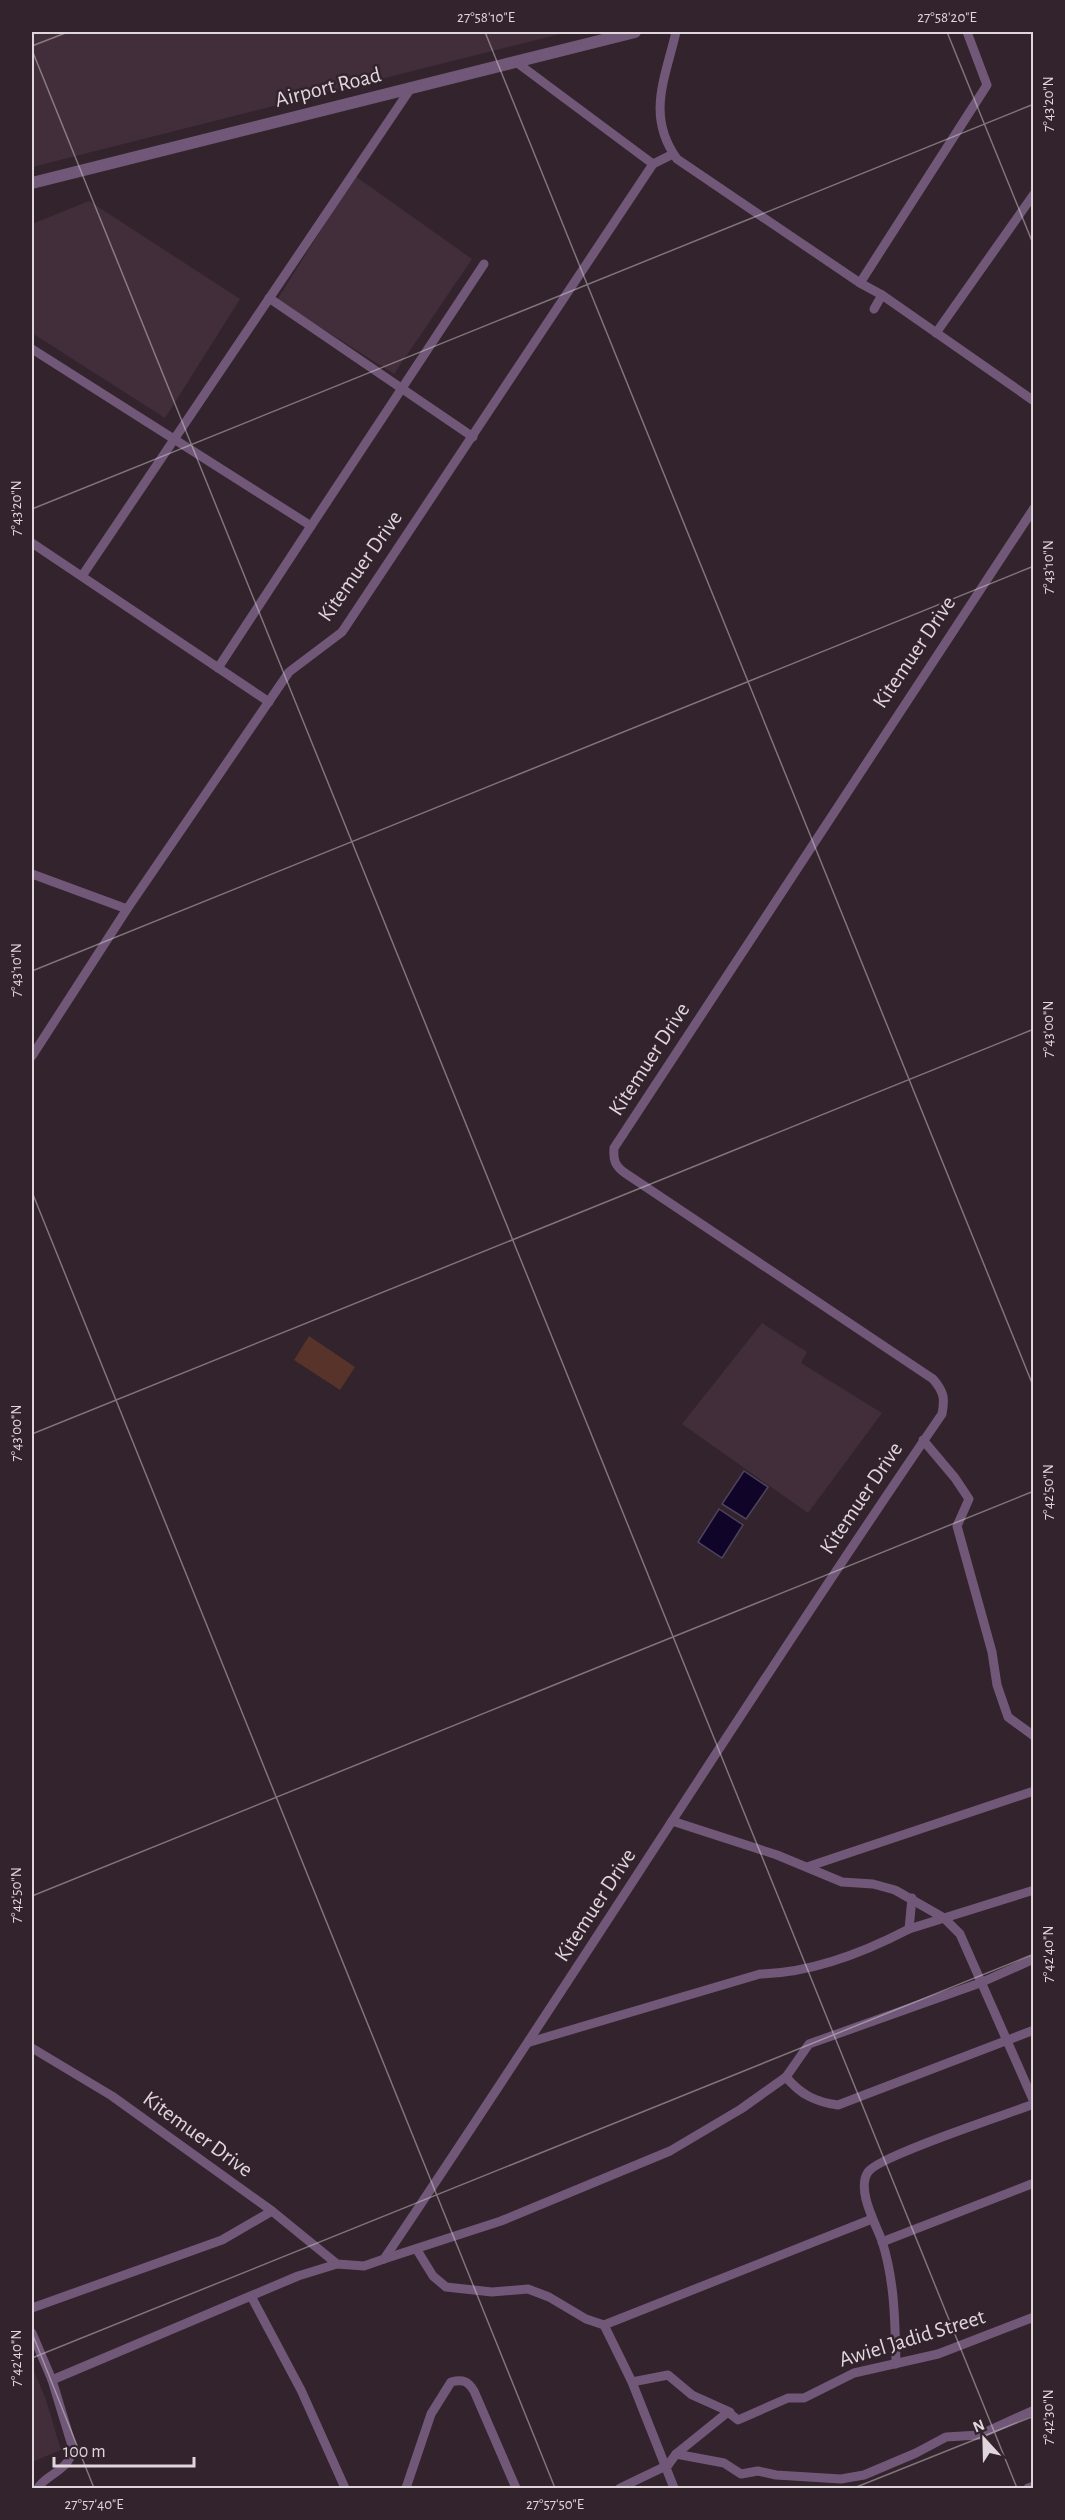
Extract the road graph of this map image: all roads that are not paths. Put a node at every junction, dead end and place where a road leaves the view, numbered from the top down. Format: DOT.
graph roads {
  1 [pos="635,32"];
  2 [pos="676,32"];
  3 [pos="967,32"];
  4 [pos="516,62"];
  5 [pos="411,88"];
  6 [pos="673,154"];
  7 [pos="653,164"];
  8 [pos="32,183"];
  9 [pos="1034,194"];
  10 [pos="484,264"];
  11 [pos="860,283"];
  12 [pos="882,295"];
  13 [pos="269,298"];
  14 [pos="874,309"];
  15 [pos="936,333"];
  16 [pos="32,349"];
  17 [pos="402,388"];
  18 [pos="1034,401"];
  19 [pos="473,437"];
  20 [pos="174,439"];
  21 [pos="1034,508"];
  22 [pos="311,526"];
  23 [pos="32,543"];
  24 [pos="82,576"];
  25 [pos="218,668"];
  26 [pos="269,702"];
  27 [pos="32,874"];
  28 [pos="127,909"];
  29 [pos="32,1056"];
  30 [pos="924,1440"];
  31 [pos="1034,1736"];
  32 [pos="1034,1791"];
  33 [pos="672,1821"];
  34 [pos="807,1867"];
  35 [pos="1034,1890"];
  36 [pos="912,1898"];
  37 [pos="944,1918"];
  38 [pos="909,1929"];
  39 [pos="1034,1959"];
  40 [pos="980,1983"];
  41 [pos="1034,2030"];
  42 [pos="1006,2040"];
  43 [pos="530,2042"];
  44 [pos="32,2048"];
  45 [pos="786,2077"];
  46 [pos="1034,2103"];
  47 [pos="1034,2183"];
  48 [pos="272,2211"];
  49 [pos="872,2219"];
  50 [pos="882,2242"];
  51 [pos="417,2250"];
  52 [pos="384,2259"];
  53 [pos="337,2264"];
  54 [pos="251,2296"];
  55 [pos="32,2308"];
  56 [pos="1034,2317"];
  57 [pos="604,2325"];
  58 [pos="32,2333"];
  59 [pos="896,2364"];
  60 [pos="52,2380"];
  61 [pos="632,2382"];
  62 [pos="1034,2410"];
  63 [pos="730,2412"];
  64 [pos="676,2454"];
  65 [pos="666,2467"];
  66 [pos="1034,2486"];
  67 [pos="38,2488"];
  68 [pos="345,2488"];
  69 [pos="406,2488"];
  70 [pos="516,2488"];
  71 [pos="620,2488"];
  72 [pos="674,2488"];
  73 [pos="1028,2488"];
  1 -- 4 [label="street, Airport Road"];
  2 -- 6 [label="street"];
  3 -- 11 [label="street"];
  4 -- 5 [label="street, Airport Road"];
  4 -- 7 [label="street"];
  5 -- 8 [label="street, Airport Road"];
  5 -- 13 [label="street"];
  6 -- 7 [label="street"];
  6 -- 11 [label="street"];
  7 -- 19 [label="street, Kitemuer Drive"];
  9 -- 15 [label="street"];
  10 -- 17 [label="street"];
  11 -- 12 [label="street"];
  12 -- 14 [label="street"];
  12 -- 15 [label="street"];
  13 -- 17 [label="street"];
  13 -- 20 [label="street"];
  15 -- 18 [label="street"];
  16 -- 20 [label="street"];
  17 -- 19 [label="street"];
  17 -- 22 [label="street"];
  19 -- 26 [label="street, Kitemuer Drive"];
  20 -- 22 [label="street"];
  20 -- 24 [label="street"];
  21 -- 30 [label="street, Kitemuer Drive"];
  22 -- 25 [label="street"];
  23 -- 24 [label="street"];
  24 -- 25 [label="street"];
  25 -- 26 [label="street"];
  26 -- 28 [label="street, Kitemuer Drive"];
  27 -- 28 [label="street"];
  28 -- 29 [label="street, Kitemuer Drive"];
  30 -- 31 [label="street"];
  30 -- 33 [label="street, Kitemuer Drive"];
  32 -- 34 [label="street"];
  33 -- 34 [label="street"];
  33 -- 43 [label="street, Kitemuer Drive"];
  34 -- 36 [label="street"];
  35 -- 37 [label="street"];
  36 -- 37 [label="street"];
  36 -- 38 [label="street"];
  37 -- 38 [label="street"];
  37 -- 40 [label="street"];
  38 -- 43 [label="street"];
  39 -- 40 [label="street"];
  40 -- 42 [label="street"];
  40 -- 45 [label="street"];
  41 -- 42 [label="street"];
  42 -- 45 [label="street"];
  42 -- 46 [label="street"];
  43 -- 52 [label="street, Kitemuer Drive"];
  44 -- 48 [label="street, Kitemuer Drive"];
  45 -- 51 [label="street"];
  46 -- 49 [label="street"];
  47 -- 50 [label="street"];
  48 -- 53 [label="street, Kitemuer Drive"];
  48 -- 55 [label="street"];
  49 -- 50 [label="street"];
  49 -- 57 [label="street"];
  50 -- 59 [label="street"];
  51 -- 52 [label="street"];
  51 -- 57 [label="street"];
  52 -- 53 [label="street"];
  53 -- 54 [label="street"];
  54 -- 60 [label="street"];
  54 -- 68 [label="street"];
  56 -- 59 [label="street, Awiel Jadid Street"];
  57 -- 61 [label="street"];
  58 -- 60 [label="street"];
  59 -- 63 [label="street, Awiel Jadid Street"];
  60 -- 67 [label="street"];
  61 -- 63 [label="street"];
  61 -- 65 [label="street"];
  62 -- 64 [label="street"];
  63 -- 64 [label="street"];
  64 -- 65 [label="street"];
  65 -- 71 [label="street"];
  65 -- 72 [label="street"];
  66 -- 73 [label="street"];
  69 -- 70 [label="street"];
}
